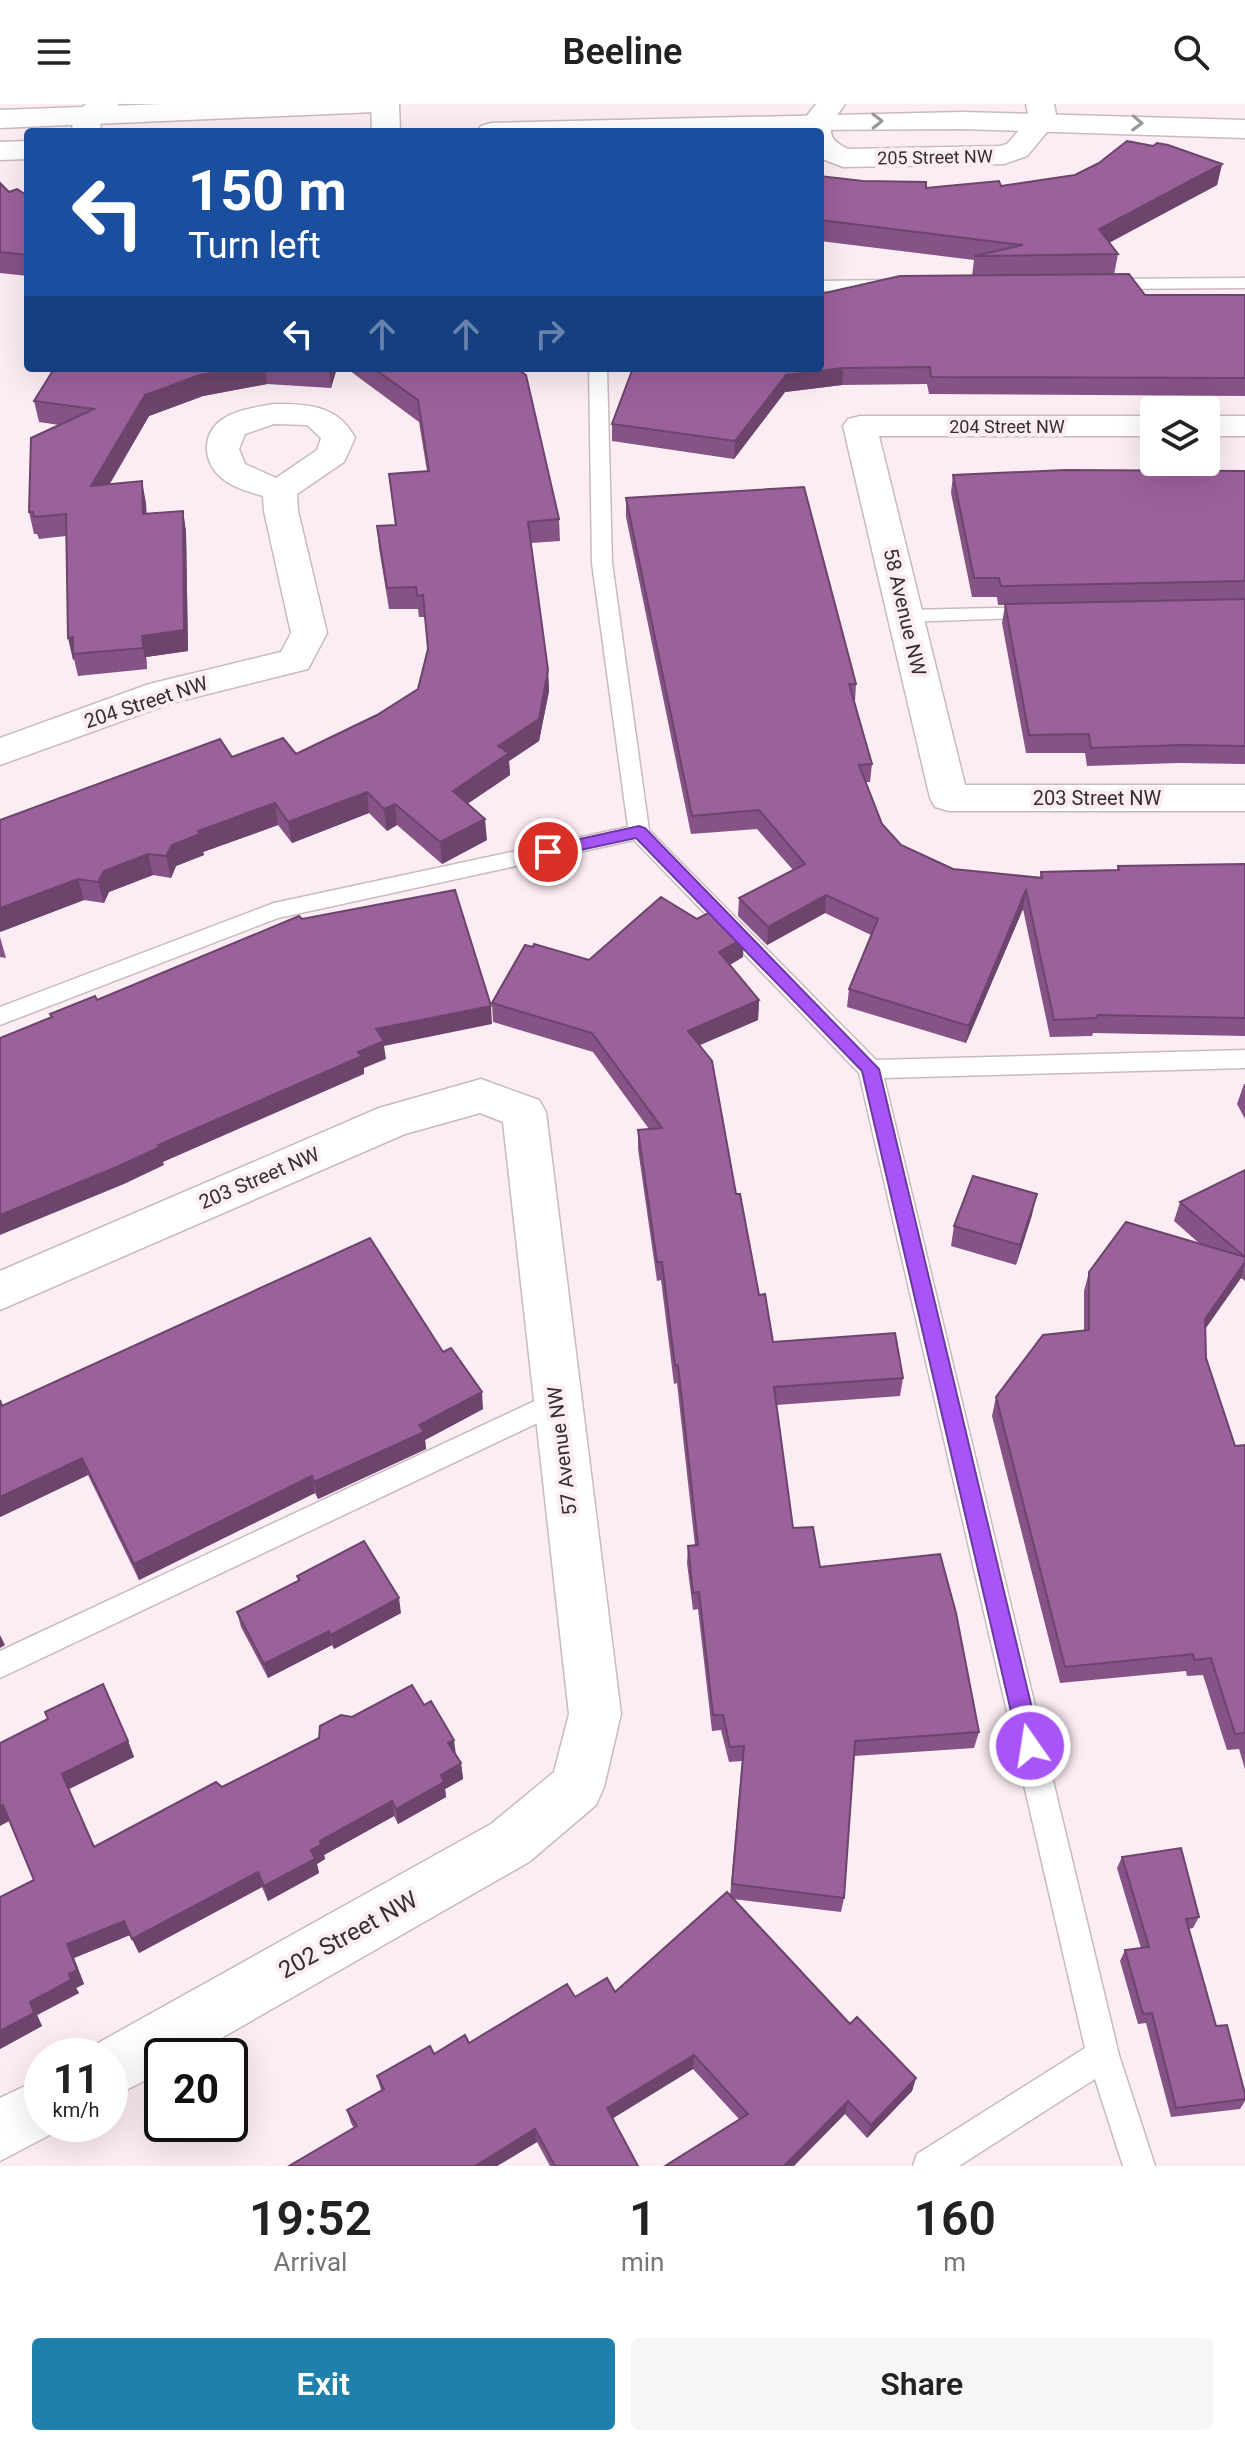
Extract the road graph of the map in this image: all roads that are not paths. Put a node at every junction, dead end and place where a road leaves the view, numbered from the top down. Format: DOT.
graph roads {
  1 [pos="375,104"];
  2 [pos="385,104"];
  3 [pos="1041,112"];
  4 [pos="92,117"];
  5 [pos="0,119"];
  6 [pos="821,125"];
  7 [pos="386,128"];
  8 [pos="680,128"];
  9 [pos="1245,129"];
  10 [pos="824,136"];
  11 [pos="24,150"];
  12 [pos="0,151"];
  13 [pos="1245,283"];
  14 [pos="1088,284"];
  15 [pos="914,285"];
  16 [pos="824,286"];
  17 [pos="598,372"];
  18 [pos="860,426"];
  19 [pos="1140,426"];
  20 [pos="1220,426"];
  21 [pos="1245,426"];
  22 [pos="280,490"];
  23 [pos="1060,612"];
  24 [pos="906,616"];
  25 [pos="0,752"];
  26 [pos="949,798"];
  27 [pos="1245,798"];
  28 [pos="639,832"];
  29 [pos="0,1016"];
  30 [pos="1245,1059"];
  31 [pos="870,1069"];
  32 [pos="524,1112"];
  33 [pos="0,1291"];
  34 [pos="556,1402"];
  35 [pos="0,1665"];
  36 [pos="577,1787"];
  37 [pos="1103,2055"];
  38 [pos="128,2059"];
  39 [pos="24,2117"];
  40 [pos="0,2131"];
  41 [pos="929,2166"];
  42 [pos="1139,2166"];
  1 -- 4 [label="street"];
  2 -- 7 [label="street"];
  3 -- 9 [label="street, 205 Street NW, one-way"];
  3 -- 10 [label="street, 205 Street NW"];
  4 -- 5 [label="street"];
  6 -- 8 [label="street, 205 Street NW"];
  11 -- 12 [label="street"];
  13 -- 14 [label="lane"];
  15 -- 16 [label="lane"];
  17 -- 28 [label="lane"];
  18 -- 19 [label="street, 204 Street NW"];
  18 -- 24 [label="street, 58 Avenue NW"];
  20 -- 21 [label="street"];
  22 -- 25 [label="street, 204 Street NW"];
  23 -- 24 [label="lane"];
  24 -- 26 [label="street, 58 Avenue NW"];
  26 -- 27 [label="street, 203 Street NW"];
  28 -- 29 [label="lane"];
  28 -- 31 [label="lane"];
  30 -- 31 [label="lane"];
  31 -- 37 [label="lane"];
  32 -- 33 [label="street, 203 Street NW"];
  32 -- 34 [label="street, 57 Avenue NW"];
  34 -- 35 [label="lane"];
  34 -- 36 [label="street, 57 Avenue NW"];
  36 -- 38 [label="street, 202 Street NW"];
  37 -- 41 [label="lane"];
  37 -- 42 [label="lane"];
  39 -- 40 [label="street"];
}
